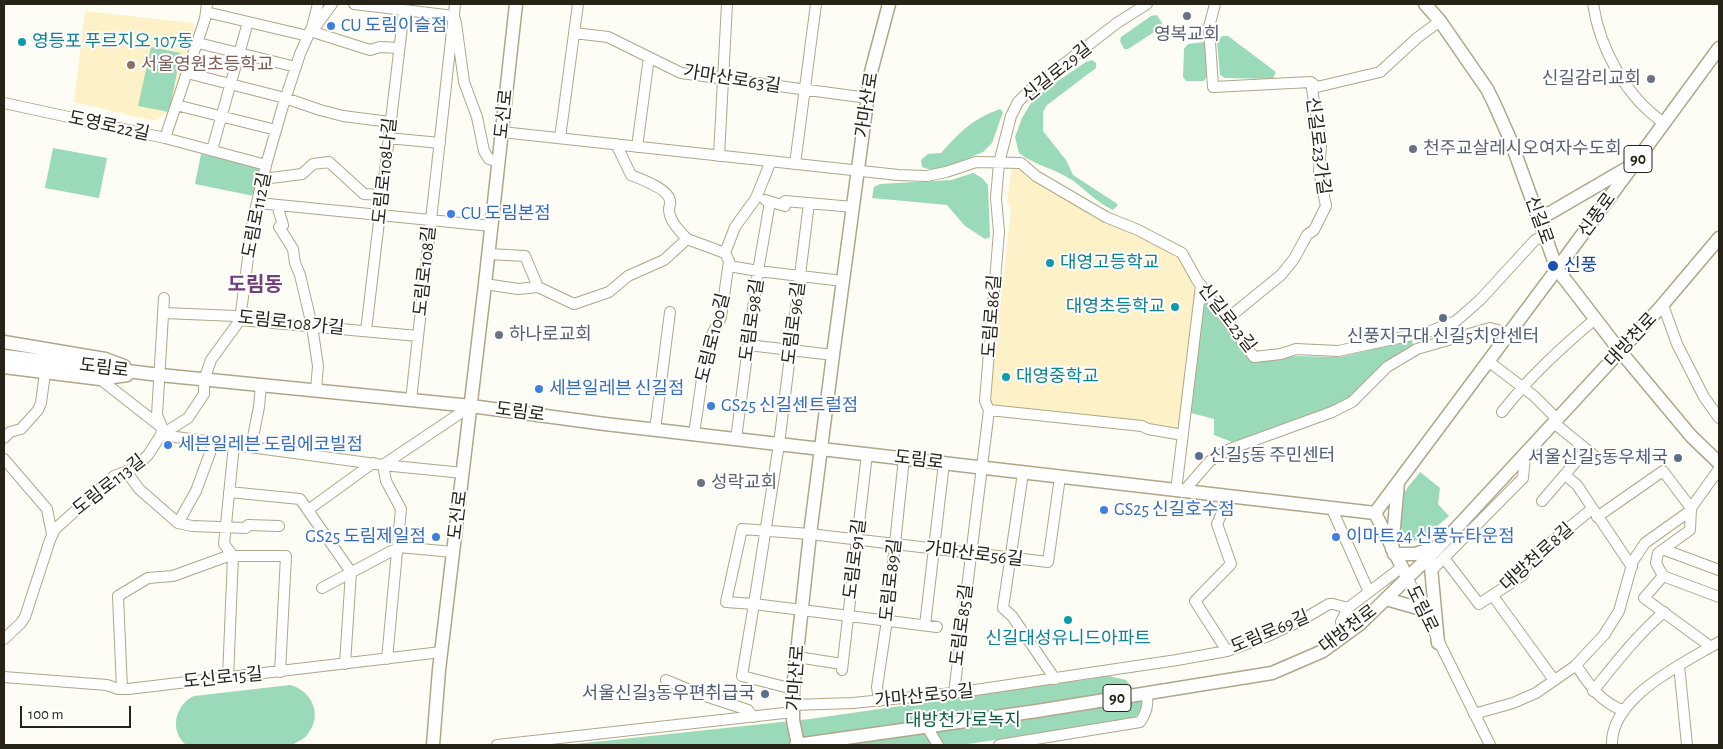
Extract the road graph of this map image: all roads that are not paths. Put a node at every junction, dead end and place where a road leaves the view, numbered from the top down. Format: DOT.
graph roads {
  1 [pos="318,4"];
  2 [pos="332,4"];
  3 [pos="354,4"];
  4 [pos="455,4"];
  5 [pos="516,4"];
  6 [pos="578,4"];
  7 [pos="727,4"];
  8 [pos="816,4"];
  9 [pos="888,4"];
  10 [pos="1147,4"];
  11 [pos="1215,4"];
  12 [pos="1425,4"];
  13 [pos="1593,4"];
  14 [pos="206,8"];
  15 [pos="404,10"];
  16 [pos="454,16"];
  17 [pos="1440,21"];
  18 [pos="248,22"];
  19 [pos="310,31"];
  20 [pos="574,33"];
  21 [pos="202,44"];
  22 [pos="399,48"];
  23 [pos="240,53"];
  24 [pos="1718,53"];
  25 [pos="649,57"];
  26 [pos="296,67"];
  27 [pos="187,73"];
  28 [pos="724,80"];
  29 [pos="1311,82"];
  30 [pos="231,84"];
  31 [pos="804,90"];
  32 [pos="285,98"];
  33 [pos="868,98"];
  34 [pos="4,103"];
  35 [pos="176,105"];
  36 [pos="222,116"];
  37 [pos="390,122"];
  38 [pos="1664,123"];
  39 [pos="276,130"];
  40 [pos="502,132"];
  41 [pos="165,138"];
  42 [pos="388,138"];
  43 [pos="560,138"];
  44 [pos="440,143"];
  45 [pos="616,144"];
  46 [pos="637,147"];
  47 [pos="212,150"];
  48 [pos="720,156"];
  49 [pos="771,161"];
  50 [pos="498,162"];
  51 [pos="999,163"];
  52 [pos="796,164"];
  53 [pos="266,165"];
  54 [pos="1634,165"];
  55 [pos="858,171"];
  56 [pos="263,179"];
  57 [pos="382,195"];
  58 [pos="756,198"];
  59 [pos="770,202"];
  60 [pos="258,203"];
  61 [pos="809,203"];
  62 [pos="277,205"];
  63 [pos="852,207"];
  64 [pos="1536,212"];
  65 [pos="380,215"];
  66 [pos="431,220"];
  67 [pos="492,226"];
  68 [pos="1544,236"];
  69 [pos="1719,238"];
  70 [pos="687,239"];
  71 [pos="725,253"];
  72 [pos="488,254"];
  73 [pos="729,266"];
  74 [pos="1557,269"];
  75 [pos="758,271"];
  76 [pos="800,276"];
  77 [pos="842,280"];
  78 [pos="485,284"];
  79 [pos="1201,285"];
  80 [pos="538,287"];
  81 [pos="164,298"];
  82 [pos="1663,305"];
  83 [pos="670,312"];
  84 [pos="164,313"];
  85 [pos="1227,319"];
  86 [pos="1595,319"];
  87 [pos="240,320"];
  88 [pos="312,326"];
  89 [pos="366,331"];
  90 [pos="1509,333"];
  91 [pos="418,336"];
  92 [pos="4,342"];
  93 [pos="748,346"];
  94 [pos="791,350"];
  95 [pos="1620,351"];
  96 [pos="833,355"];
  97 [pos="1488,361"];
  98 [pos="6,363"];
  99 [pos="142,372"];
  100 [pos="45,373"];
  101 [pos="160,375"];
  102 [pos="100,379"];
  103 [pos="204,380"];
  104 [pos="261,385"];
  105 [pos="1521,387"];
  106 [pos="316,390"];
  107 [pos="411,400"];
  108 [pos="471,406"];
  109 [pos="989,410"];
  110 [pos="1502,412"];
  111 [pos="1719,418"];
  112 [pos="1556,421"];
  113 [pos="655,430"];
  114 [pos="161,431"];
  115 [pos="694,434"];
  116 [pos="1183,435"];
  117 [pos="4,438"];
  118 [pos="736,439"];
  119 [pos="214,442"];
  120 [pos="779,444"];
  121 [pos="234,445"];
  122 [pos="250,447"];
  123 [pos="821,449"];
  124 [pos="1586,450"];
  125 [pos="867,454"];
  126 [pos="4,458"];
  127 [pos="904,458"];
  128 [pos="1596,458"];
  129 [pos="944,463"];
  130 [pos="1719,463"];
  131 [pos="378,464"];
  132 [pos="981,468"];
  133 [pos="1719,469"];
  134 [pos="126,471"];
  135 [pos="1023,472"];
  136 [pos="463,473"];
  137 [pos="1565,475"];
  138 [pos="1060,477"];
  139 [pos="1398,480"];
  140 [pos="1180,491"];
  141 [pos="229,492"];
  142 [pos="1228,497"];
  143 [pos="1542,501"];
  144 [pos="1331,507"];
  145 [pos="1691,508"];
  146 [pos="308,510"];
  147 [pos="1375,513"];
  148 [pos="1595,513"];
  149 [pos="178,523"];
  150 [pos="280,526"];
  151 [pos="226,527"];
  152 [pos="766,531"];
  153 [pos="52,534"];
  154 [pos="810,534"];
  155 [pos="857,540"];
  156 [pos="895,545"];
  157 [pos="399,547"];
  158 [pos="933,549"];
  159 [pos="1641,550"];
  160 [pos="453,552"];
  161 [pos="1393,552"];
  162 [pos="1442,552"];
  163 [pos="1661,553"];
  164 [pos="971,554"];
  165 [pos="233,556"];
  166 [pos="1430,557"];
  167 [pos="1010,558"];
  168 [pos="1402,567"];
  169 [pos="1632,567"];
  170 [pos="1719,570"];
  171 [pos="1431,571"];
  172 [pos="351,572"];
  173 [pos="1663,576"];
  174 [pos="1408,579"];
  175 [pos="322,588"];
  176 [pos="1369,592"];
  177 [pos="1493,596"];
  178 [pos="1719,597"];
  179 [pos="1386,599"];
  180 [pos="754,604"];
  181 [pos="1348,608"];
  182 [pos="802,610"];
  183 [pos="1394,611"];
  184 [pos="1422,612"];
  185 [pos="1664,612"];
  186 [pos="848,616"];
  187 [pos="887,620"];
  188 [pos="925,625"];
  189 [pos="937,627"];
  190 [pos="1346,634"];
  191 [pos="4,639"];
  192 [pos="1438,643"];
  193 [pos="1715,645"];
  194 [pos="1227,650"];
  195 [pos="441,652"];
  196 [pos="797,657"];
  197 [pos="388,659"];
  198 [pos="345,664"];
  199 [pos="1576,665"];
  200 [pos="1680,665"];
  201 [pos="1122,668"];
  202 [pos="280,672"];
  203 [pos="4,677"];
  204 [pos="228,678"];
  205 [pos="1055,679"];
  206 [pos="666,680"];
  207 [pos="1554,680"];
  208 [pos="122,689"];
  209 [pos="793,690"];
  210 [pos="1593,691"];
  211 [pos="954,693"];
  212 [pos="1147,693"];
  213 [pos="879,701"];
  214 [pos="793,709"];
  215 [pos="1624,711"];
  216 [pos="1474,714"];
  217 [pos="752,717"];
  218 [pos="927,727"];
  219 [pos="433,745"];
  220 [pos="497,745"];
  221 [pos="798,745"];
  222 [pos="938,745"];
  223 [pos="1004,745"];
  224 [pos="1490,745"];
  225 [pos="1612,745"];
  226 [pos="1687,745"];
  1 -- 19 [label="street, 도림로112길"];
  2 -- 19 [label="street"];
  3 -- 15 [label="street"];
  4 -- 16 [label="street, 도림로108길"];
  5 -- 40 [label="main road, 도신로"];
  6 -- 20 [label="street"];
  7 -- 28 [label="street"];
  8 -- 31 [label="street"];
  9 -- 33 [label="main road, 가마산로"];
  10 -- 51 [label="street, 신길로29길"];
  11 -- 29 [label="street"];
  12 -- 17 [label="main road, 신길로"];
  13 -- 38 [label="street"];
  14 -- 18 [label="street"];
  14 -- 27 [label="street, 도영로22길"];
  15 -- 16 [label="street"];
  15 -- 22 [label="street, 도림로108나길"];
  16 -- 44 [label="street, 도림로108길"];
  16 -- 50 [label="street"];
  17 -- 29 [label="street"];
  17 -- 64 [label="main road, 신길로"];
  18 -- 19 [label="street"];
  18 -- 23 [label="street"];
  19 -- 22 [label="street"];
  19 -- 26 [label="street, 도림로112길"];
  20 -- 25 [label="street, 가마산로63길"];
  20 -- 43 [label="street"];
  21 -- 23 [label="street"];
  22 -- 37 [label="street, 도림로108나길"];
  23 -- 26 [label="street"];
  23 -- 30 [label="street"];
  24 -- 38 [label="main road, 신풍로 / 90"];
  25 -- 28 [label="street, 가마산로63길"];
  25 -- 46 [label="street"];
  26 -- 32 [label="street, 도림로112길"];
  27 -- 30 [label="street"];
  27 -- 35 [label="street, 도영로22길"];
  28 -- 31 [label="street, 가마산로63길"];
  28 -- 48 [label="street"];
  29 -- 85 [label="street, 신길로23가길"];
  30 -- 32 [label="street"];
  30 -- 36 [label="street"];
  31 -- 33 [label="street, 가마산로63길"];
  31 -- 52 [label="street"];
  32 -- 37 [label="street"];
  32 -- 39 [label="street, 도림로112길"];
  33 -- 55 [label="main road, 가마산로"];
  34 -- 41 [label="street, 도영로22길"];
  35 -- 36 [label="street"];
  35 -- 41 [label="street, 도영로22길"];
  36 -- 39 [label="street"];
  36 -- 47 [label="street"];
  37 -- 42 [label="street, 도림로108나길"];
  38 -- 54 [label="main road, 신풍로 / 90"];
  39 -- 53 [label="street, 도림로112길"];
  40 -- 43 [label="street, 신길로23길"];
  40 -- 50 [label="main road, 도신로"];
  41 -- 47 [label="street"];
  42 -- 44 [label="street"];
  42 -- 57 [label="street, 도림로108나길"];
  43 -- 45 [label="street, 신길로23길"];
  44 -- 66 [label="street, 도림로108길"];
  45 -- 46 [label="street, 신길로23길"];
  45 -- 70 [label="street"];
  46 -- 48 [label="street, 신길로23길"];
  47 -- 53 [label="street"];
  48 -- 49 [label="street, 신길로23길"];
  49 -- 52 [label="street, 신길로23길"];
  49 -- 58 [label="street"];
  50 -- 67 [label="main road, 도신로"];
  51 -- 55 [label="street, 신길로23길"];
  51 -- 79 [label="street, 신길로23길"];
  51 -- 109 [label="street, 도림로86길"];
  52 -- 55 [label="street, 신길로23길"];
  53 -- 56 [label="street, 도림로112길"];
  54 -- 64 [label="main road"];
  54 -- 74 [label="main road, 신풍로 / 90"];
  55 -- 63 [label="main road, 가마산로"];
  56 -- 57 [label="street"];
  56 -- 60 [label="street, 도림로112길"];
  57 -- 65 [label="street, 도림로108나길"];
  58 -- 59 [label="street"];
  58 -- 71 [label="street"];
  59 -- 61 [label="street"];
  59 -- 75 [label="street, 도림로98길"];
  60 -- 62 [label="street"];
  60 -- 87 [label="street, 도림로112길"];
  61 -- 63 [label="street"];
  61 -- 76 [label="street, 도림로96길"];
  62 -- 65 [label="street"];
  62 -- 88 [label="street"];
  63 -- 77 [label="main road, 가마산로"];
  64 -- 68 [label="main road, 신길로"];
  65 -- 66 [label="street"];
  65 -- 89 [label="street, 도림로108나길"];
  66 -- 67 [label="street"];
  66 -- 91 [label="street, 도림로108길"];
  67 -- 72 [label="main road, 도신로"];
  68 -- 74 [label="main road, 신길로"];
  68 -- 85 [label="street, 신길로23길"];
  69 -- 82 [label="main road, 대방천로"];
  70 -- 71 [label="street"];
  70 -- 80 [label="street"];
  71 -- 73 [label="street, 도림로100길"];
  72 -- 78 [label="main road, 도신로"];
  72 -- 80 [label="street"];
  73 -- 75 [label="street"];
  73 -- 115 [label="street, 도림로100길"];
  74 -- 86 [label="main road, 신길로"];
  74 -- 90 [label="main road, 신풍로 / 90"];
  75 -- 76 [label="street"];
  75 -- 93 [label="street, 도림로98길"];
  76 -- 77 [label="street"];
  76 -- 94 [label="street, 도림로96길"];
  77 -- 96 [label="main road, 가마산로"];
  78 -- 80 [label="street"];
  78 -- 108 [label="main road, 도신로"];
  79 -- 85 [label="street, 신길로23길"];
  79 -- 116 [label="street"];
  81 -- 84 [label="street"];
  82 -- 95 [label="main road, 대방천로"];
  82 -- 111 [label="street"];
  83 -- 113 [label="street"];
  84 -- 87 [label="street, 도림로108가길"];
  84 -- 101 [label="street"];
  86 -- 95 [label="main road, 신길로"];
  86 -- 105 [label="street"];
  87 -- 88 [label="street, 도림로108가길"];
  87 -- 103 [label="street, 도림로112길"];
  88 -- 89 [label="street, 도림로108가길"];
  88 -- 106 [label="street"];
  89 -- 91 [label="street, 도림로108가길"];
  90 -- 97 [label="main road, 신풍로 / 90"];
  90 -- 140 [label="street"];
  91 -- 107 [label="street, 도림로108길"];
  92 -- 99 [label="main road"];
  93 -- 94 [label="street"];
  93 -- 118 [label="street, 도림로98길"];
  94 -- 96 [label="street"];
  94 -- 120 [label="street, 도림로96길"];
  95 -- 112 [label="main road, 대방천로"];
  95 -- 130 [label="main road, 신길로"];
  96 -- 123 [label="main road, 가마산로"];
  97 -- 105 [label="street"];
  97 -- 139 [label="main road, 신풍로 / 90"];
  98 -- 99 [label="main road, 도림로"];
  98 -- 100 [label="main road"];
  99 -- 101 [label="main road, 도림로"];
  99 -- 102 [label="main road"];
  100 -- 102 [label="main road"];
  100 -- 117 [label="street"];
  101 -- 103 [label="main road, 도림로"];
  101 -- 114 [label="street"];
  102 -- 114 [label="street"];
  103 -- 104 [label="main road, 도림로"];
  103 -- 114 [label="street"];
  104 -- 106 [label="main road, 도림로"];
  104 -- 122 [label="street"];
  105 -- 110 [label="street"];
  105 -- 112 [label="street"];
  106 -- 107 [label="main road, 도림로"];
  107 -- 108 [label="main road, 도림로"];
  108 -- 113 [label="main road, 도림로"];
  108 -- 131 [label="street"];
  108 -- 136 [label="main road, 도신로"];
  109 -- 116 [label="street"];
  109 -- 132 [label="street, 도림로86길"];
  112 -- 124 [label="street"];
  112 -- 162 [label="main road, 대방천로"];
  113 -- 115 [label="main road, 도림로"];
  114 -- 119 [label="street"];
  114 -- 134 [label="street, 도림로113길"];
  115 -- 118 [label="main road, 도림로"];
  116 -- 140 [label="street"];
  118 -- 120 [label="main road, 도림로"];
  119 -- 121 [label="street"];
  119 -- 149 [label="street"];
  120 -- 123 [label="main road, 도림로"];
  120 -- 152 [label="street"];
  121 -- 122 [label="street"];
  121 -- 141 [label="street"];
  122 -- 131 [label="street"];
  123 -- 125 [label="main road, 도림로"];
  123 -- 154 [label="main road, 가마산로"];
  124 -- 128 [label="street"];
  124 -- 137 [label="street"];
  125 -- 127 [label="main road, 도림로"];
  125 -- 155 [label="street, 도림로91길"];
  126 -- 153 [label="street"];
  127 -- 129 [label="main road, 도림로"];
  127 -- 156 [label="street, 도림로89길"];
  129 -- 132 [label="main road, 도림로"];
  129 -- 158 [label="street"];
  131 -- 136 [label="street"];
  131 -- 146 [label="street"];
  131 -- 157 [label="street"];
  132 -- 135 [label="main road, 도림로"];
  132 -- 164 [label="street, 도림로85길"];
  133 -- 145 [label="street"];
  134 -- 149 [label="street"];
  134 -- 153 [label="street, 도림로113길"];
  135 -- 138 [label="main road, 도림로"];
  135 -- 167 [label="street"];
  136 -- 160 [label="main road, 도신로"];
  137 -- 143 [label="street"];
  137 -- 148 [label="street"];
  138 -- 140 [label="main road, 도림로"];
  138 -- 167 [label="street, 가마산로56길"];
  139 -- 147 [label="main road, 신풍로 / 90"];
  139 -- 161 [label="main road"];
  140 -- 142 [label="main road, 도림로"];
  141 -- 146 [label="street"];
  141 -- 151 [label="street"];
  142 -- 144 [label="main road, 도림로"];
  142 -- 194 [label="street"];
  144 -- 147 [label="main road, 도림로"];
  144 -- 176 [label="street"];
  145 -- 148 [label="street, 대방천로8길"];
  145 -- 159 [label="street"];
  145 -- 163 [label="street"];
  146 -- 172 [label="street"];
  147 -- 161 [label="main road, 도림로"];
  148 -- 169 [label="street"];
  148 -- 177 [label="street, 대방천로8길"];
  149 -- 151 [label="street"];
  150 -- 151 [label="street"];
  151 -- 165 [label="street"];
  152 -- 154 [label="street"];
  152 -- 180 [label="street"];
  152 -- 180 [label="street"];
  153 -- 191 [label="street, 도림로113길"];
  154 -- 155 [label="street, 가마산로56길"];
  154 -- 182 [label="main road, 가마산로"];
  155 -- 156 [label="street, 가마산로56길"];
  155 -- 186 [label="street, 도림로91길"];
  156 -- 158 [label="street, 가마산로56길"];
  156 -- 187 [label="street, 도림로89길"];
  157 -- 160 [label="street"];
  157 -- 172 [label="street"];
  157 -- 197 [label="street"];
  158 -- 164 [label="street, 가마산로56길"];
  158 -- 188 [label="street"];
  159 -- 163 [label="street"];
  159 -- 169 [label="street"];
  160 -- 195 [label="main road, 도신로"];
  161 -- 162 [label="main road"];
  161 -- 168 [label="main road, 도림로"];
  162 -- 166 [label="main road, 대방천로"];
  162 -- 171 [label="street"];
  162 -- 177 [label="street, 대방천로8길"];
  163 -- 170 [label="street"];
  163 -- 173 [label="street"];
  164 -- 167 [label="street, 가마산로56길"];
  164 -- 211 [label="street, 도림로85길"];
  165 -- 202 [label="street"];
  165 -- 204 [label="street"];
  165 -- 208 [label="street"];
  166 -- 171 [label="main road"];
  166 -- 174 [label="main road, 대방천로"];
  167 -- 205 [label="street"];
  168 -- 174 [label="main road, 도림로"];
  168 -- 176 [label="street"];
  169 -- 199 [label="street"];
  171 -- 192 [label="main road"];
  172 -- 175 [label="street"];
  172 -- 198 [label="street"];
  173 -- 178 [label="street"];
  173 -- 185 [label="street"];
  174 -- 179 [label="main road, 대방천로 / 90"];
  174 -- 184 [label="street, 도림로"];
  176 -- 181 [label="street"];
  177 -- 207 [label="street"];
  179 -- 184 [label="main road"];
  179 -- 190 [label="main road, 대방천로 / 90"];
  180 -- 182 [label="street"];
  180 -- 209 [label="street"];
  181 -- 190 [label="street"];
  181 -- 194 [label="street, 도림로69길"];
  182 -- 186 [label="street"];
  182 -- 196 [label="main road, 가마산로"];
  183 -- 184 [label="street"];
  184 -- 192 [label="street, 도림로"];
  185 -- 193 [label="street"];
  185 -- 210 [label="street"];
  186 -- 187 [label="street"];
  186 -- 196 [label="street, 도림로91길"];
  187 -- 188 [label="street"];
  187 -- 213 [label="street, 도림로89길"];
  188 -- 189 [label="street"];
  190 -- 212 [label="main road, 대방천로 / 90"];
  192 -- 216 [label="street, 도림로"];
  193 -- 200 [label="street"];
  194 -- 201 [label="street, 도림로69길"];
  195 -- 197 [label="street, 도신로15길"];
  195 -- 219 [label="main road, 도신로"];
  196 -- 209 [label="main road, 가마산로"];
  197 -- 198 [label="street, 도신로15길"];
  198 -- 202 [label="street, 도신로15길"];
  199 -- 207 [label="street"];
  199 -- 210 [label="street"];
  200 -- 215 [label="street"];
  200 -- 226 [label="street"];
  201 -- 205 [label="street, 가마산로50길"];
  202 -- 204 [label="street, 도신로15길"];
  203 -- 208 [label="street, 도신로15길"];
  204 -- 208 [label="street, 도신로15길"];
  205 -- 211 [label="street, 가마산로50길"];
  206 -- 217 [label="street"];
  207 -- 216 [label="street"];
  209 -- 214 [label="main road, 가마산로"];
  210 -- 215 [label="street"];
  211 -- 213 [label="street, 가마산로50길"];
  212 -- 218 [label="main road, 대방천로 / 90"];
  212 -- 223 [label="street"];
  213 -- 214 [label="street, 가마산로50길"];
  214 -- 217 [label="street, 가마산로50길"];
  214 -- 221 [label="main road, 가마산로"];
  215 -- 225 [label="street"];
  216 -- 224 [label="street, 도림로"];
  217 -- 220 [label="street, 가마산로50길"];
  218 -- 221 [label="main road, 대방천로 / 90"];
  218 -- 222 [label="street"];
}
